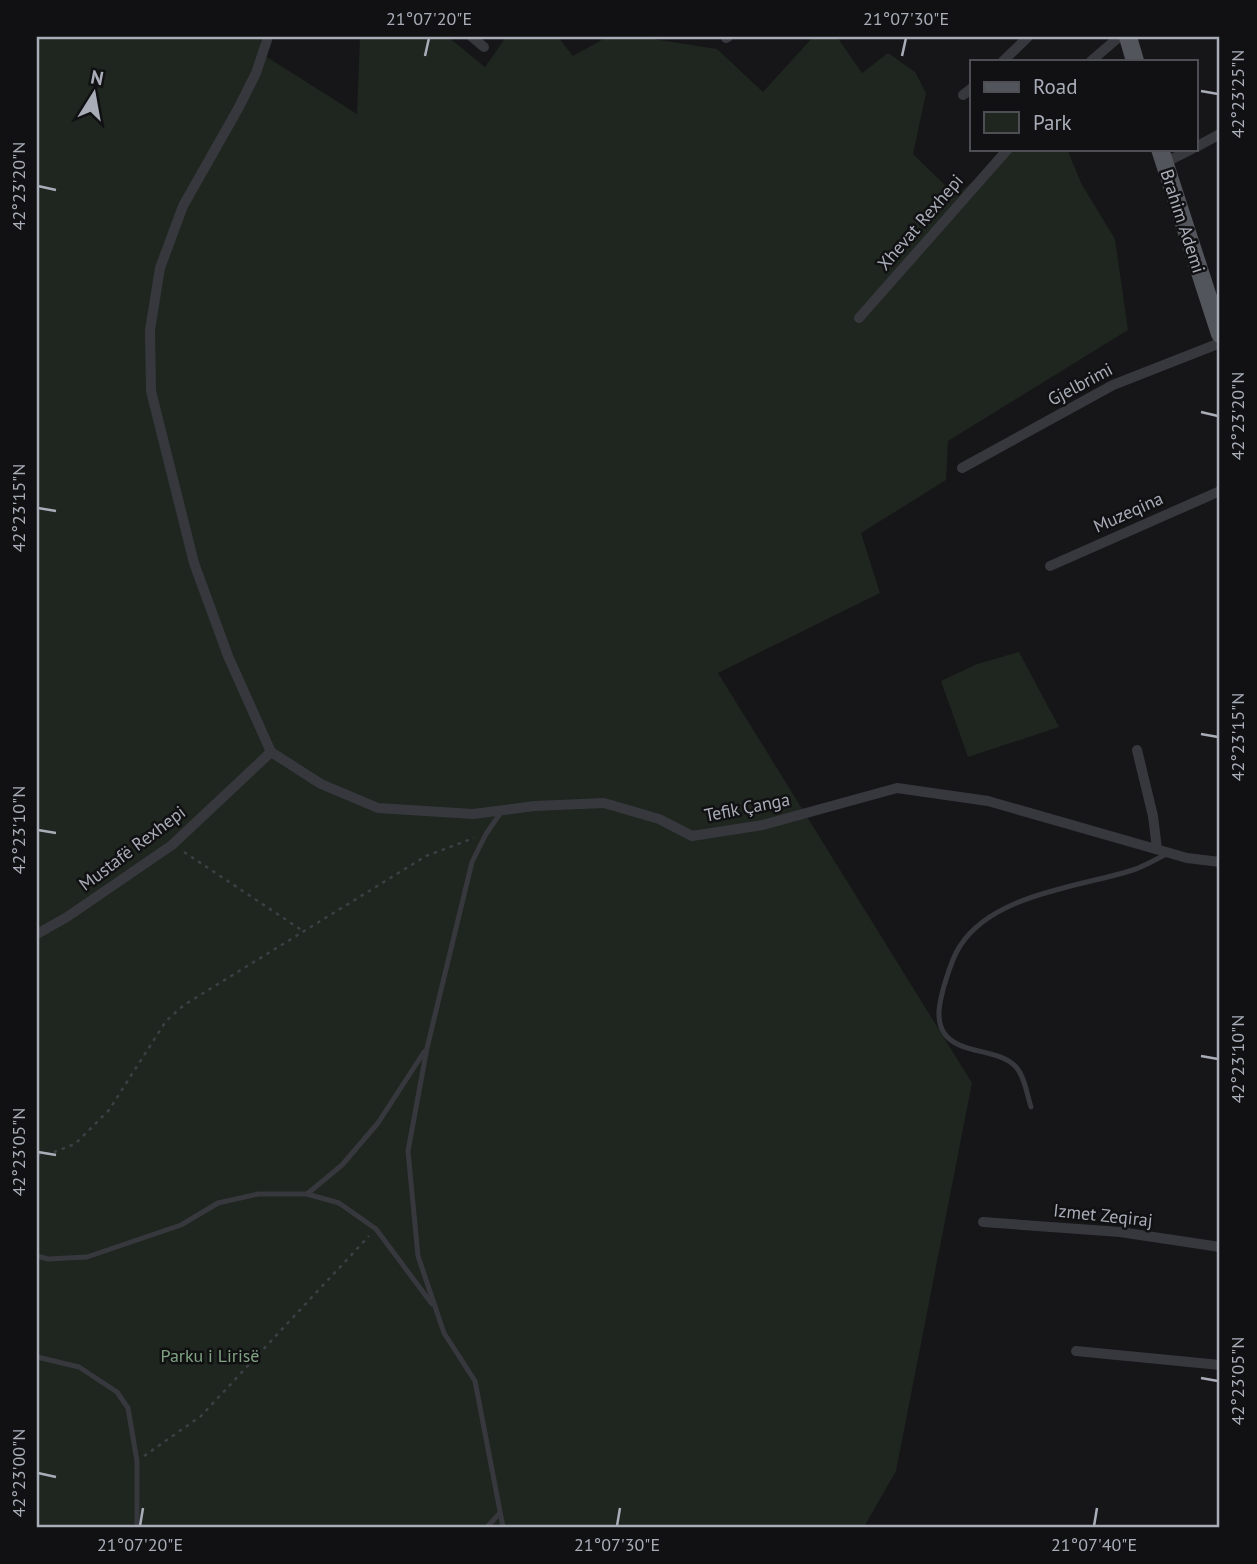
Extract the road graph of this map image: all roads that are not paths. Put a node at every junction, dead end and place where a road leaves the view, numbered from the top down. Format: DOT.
graph roads {
  1 [pos="268,37"];
  2 [pos="472,37"];
  3 [pos="1028,37"];
  4 [pos="1119,37"];
  5 [pos="1128,37"];
  6 [pos="484,47"];
  7 [pos="1004,60"];
  8 [pos="1092,60"];
  9 [pos="1135,60"];
  10 [pos="1220,134"];
  11 [pos="1198,146"];
  12 [pos="1007,150"];
  13 [pos="1186,150"];
  14 [pos="1162,156"];
  15 [pos="859,318"];
  16 [pos="1220,334"];
  17 [pos="1220,343"];
  18 [pos="962,468"];
  19 [pos="1220,491"];
  20 [pos="1050,566"];
  21 [pos="1137,751"];
  22 [pos="271,752"];
  23 [pos="501,812"];
  24 [pos="1157,849"];
  25 [pos="1170,853"];
  26 [pos="1220,862"];
  27 [pos="37,934"];
  28 [pos="427,1048"];
  29 [pos="1031,1107"];
  30 [pos="307,1194"];
  31 [pos="982,1222"];
  32 [pos="1220,1247"];
  33 [pos="37,1256"];
  34 [pos="436,1309"];
  35 [pos="1076,1351"];
  36 [pos="37,1357"];
  37 [pos="1220,1365"];
  38 [pos="500,1513"];
  39 [pos="137,1527"];
  40 [pos="487,1527"];
  41 [pos="503,1527"];
  1 -- 22 [label="street"];
  2 -- 6 [label="street"];
  3 -- 7 [label="street"];
  4 -- 8 [label="street"];
  5 -- 9 [label="main road"];
  10 -- 11 [label="street"];
  12 -- 15 [label="street, Xhevat Rexhepi"];
  13 -- 14 [label="street"];
  14 -- 16 [label="main road, Brahim Ademi"];
  17 -- 18 [label="street, Gjelbrimi"];
  19 -- 20 [label="street, Muzeqina"];
  21 -- 24 [label="street"];
  22 -- 23 [label="street, Tefik Çanga"];
  22 -- 27 [label="street, Mustafë Rexhepi"];
  23 -- 24 [label="street, Tefik Çanga"];
  23 -- 28 [label="lane"];
  24 -- 25 [label="street, Tefik Çanga"];
  25 -- 26 [label="street, Tefik Çanga"];
  25 -- 29 [label="lane"];
  28 -- 30 [label="lane"];
  28 -- 34 [label="lane"];
  30 -- 33 [label="lane"];
  30 -- 34 [label="lane"];
  31 -- 32 [label="street, Izmet Zeqiraj"];
  34 -- 38 [label="lane"];
  35 -- 37 [label="street"];
  36 -- 39 [label="lane"];
  38 -- 40 [label="lane"];
  38 -- 41 [label="lane"];
}
